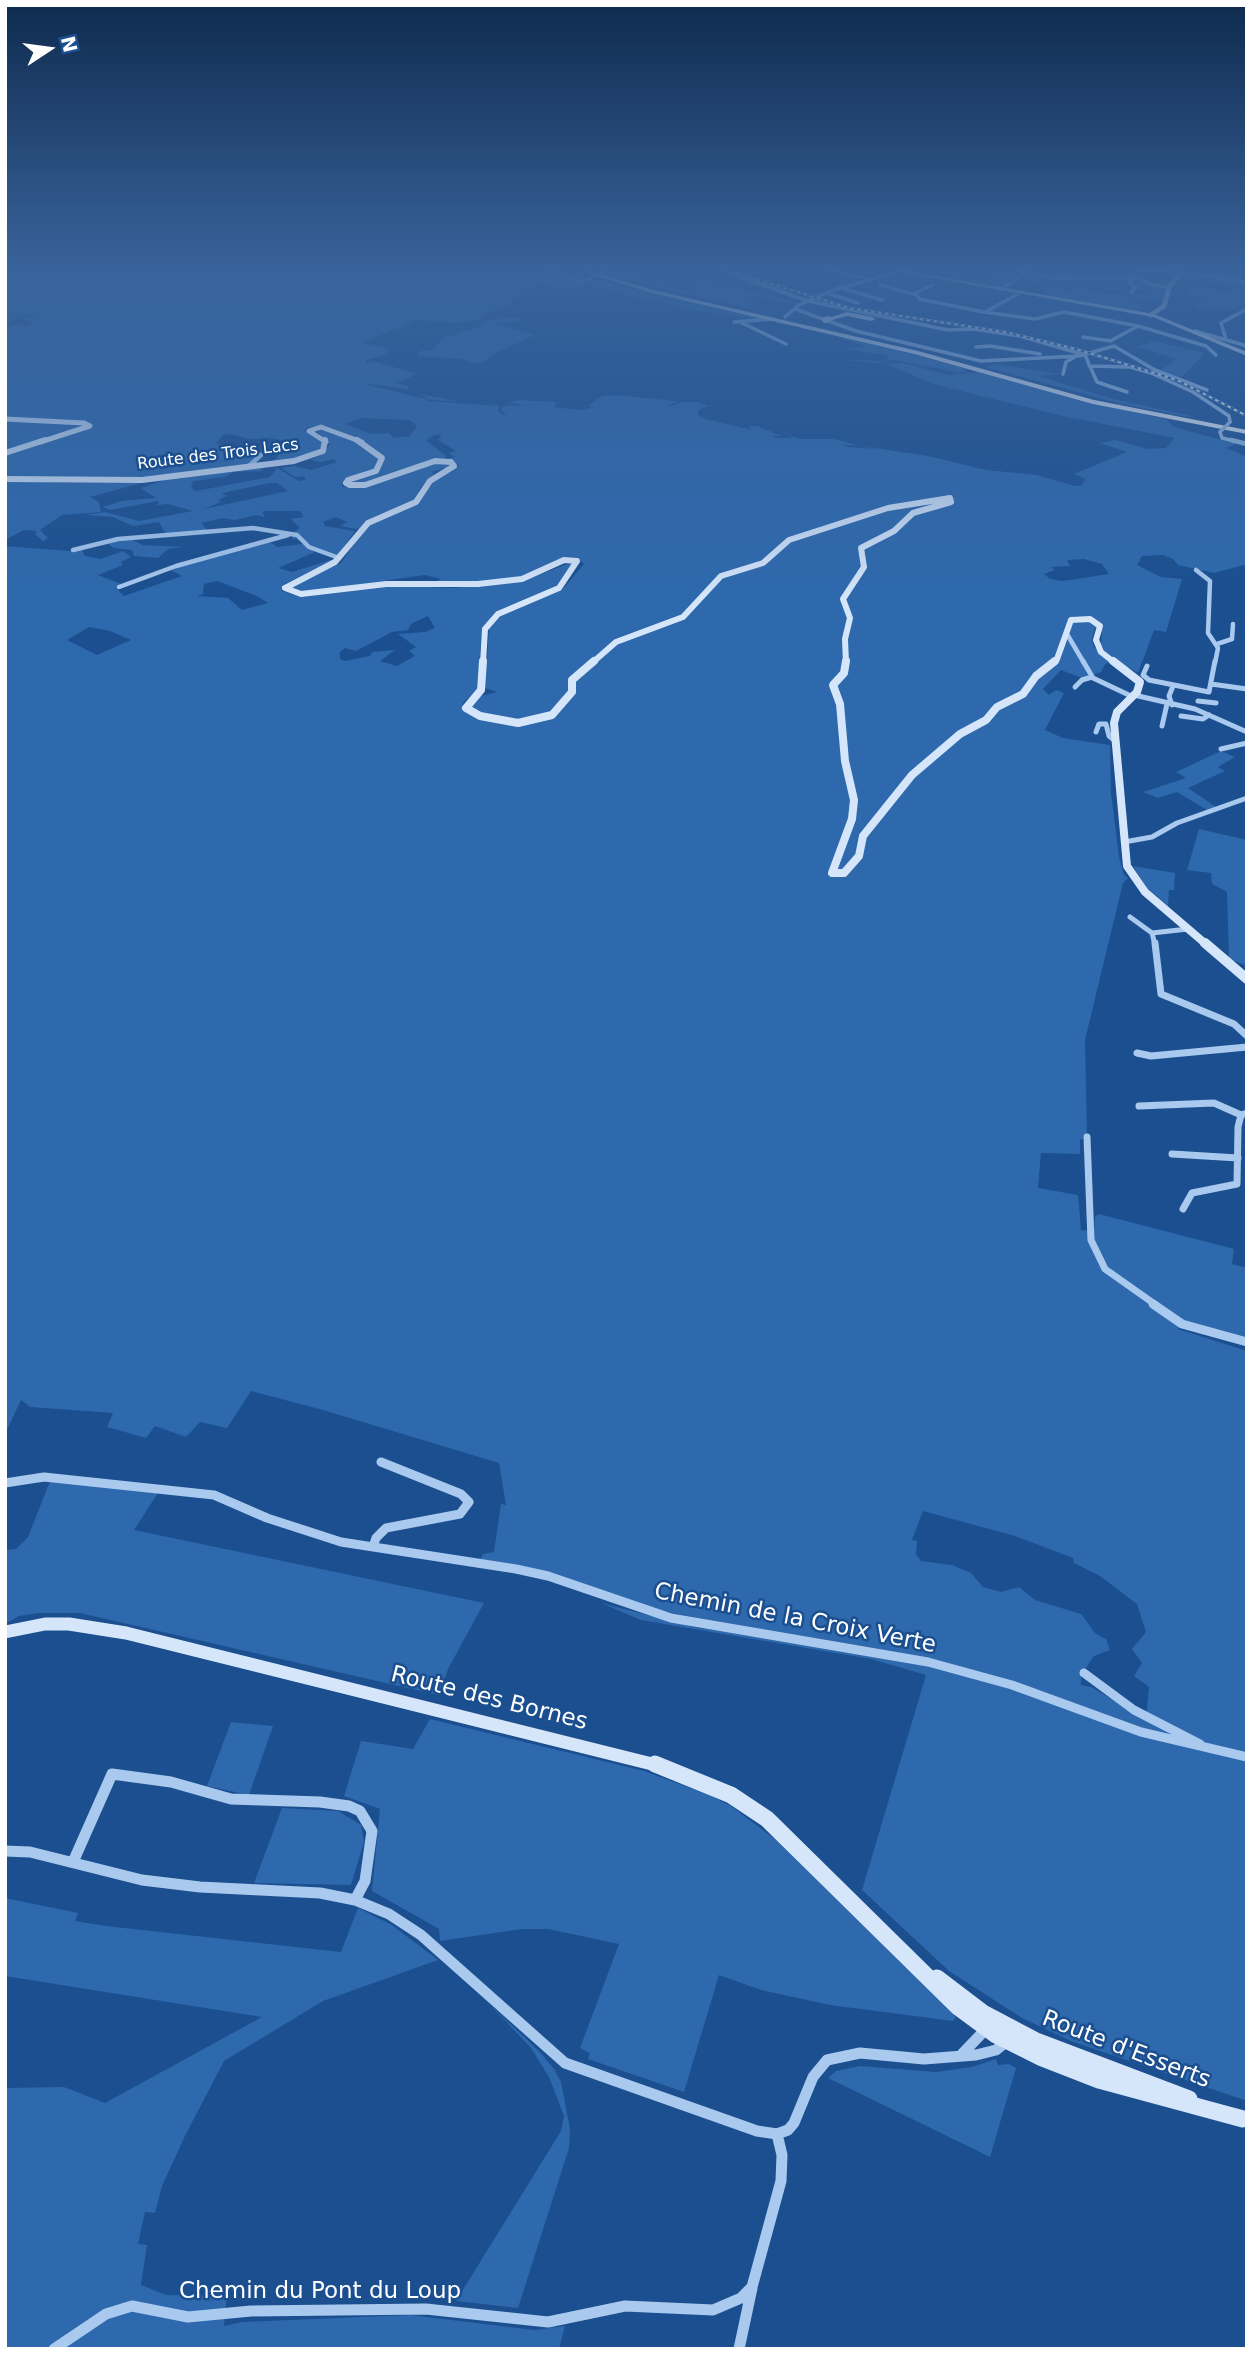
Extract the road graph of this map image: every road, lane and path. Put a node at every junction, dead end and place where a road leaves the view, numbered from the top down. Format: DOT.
graph roads {
  1 [pos="1009,378"];
  2 [pos="1018,378"];
  3 [pos="1095,378"];
  4 [pos="1162,378"];
  5 [pos="1175,378"];
  6 [pos="1207,390"];
  7 [pos="1127,392"];
  8 [pos="5,419"];
  9 [pos="1247,431"];
  10 [pos="1247,444"];
  11 [pos="241,450"];
  12 [pos="5,453"];
  13 [pos="250,465"];
  14 [pos="5,479"];
  15 [pos="292,534"];
  16 [pos="75,550"];
  17 [pos="339,558"];
  18 [pos="1196,570"];
  19 [pos="119,587"];
  20 [pos="1233,624"];
  21 [pos="1067,634"];
  22 [pos="1217,644"];
  23 [pos="1146,666"];
  24 [pos="1092,677"];
  25 [pos="1211,684"];
  26 [pos="1173,686"];
  27 [pos="1075,687"];
  28 [pos="1247,690"];
  29 [pos="1201,692"];
  30 [pos="1133,696"];
  31 [pos="1198,701"];
  32 [pos="1216,703"];
  33 [pos="1170,705"];
  34 [pos="1180,706"];
  35 [pos="1195,709"];
  36 [pos="1209,715"];
  37 [pos="1181,716"];
  38 [pos="1162,726"];
  39 [pos="1182,726"];
  40 [pos="1097,732"];
  41 [pos="1247,732"];
  42 [pos="1114,740"];
  43 [pos="1247,743"];
  44 [pos="1222,749"];
  45 [pos="1247,798"];
  46 [pos="1124,842"];
  47 [pos="1130,917"];
  48 [pos="1188,929"];
  49 [pos="1152,933"];
  50 [pos="1247,979"];
  51 [pos="1247,1036"];
  52 [pos="1247,1048"];
  53 [pos="1137,1053"];
  54 [pos="1139,1106"];
  55 [pos="1244,1114"];
  56 [pos="1087,1137"];
  57 [pos="1172,1154"];
  58 [pos="1238,1158"];
  59 [pos="1184,1209"];
  60 [pos="1247,1342"];
  61 [pos="381,1462"];
  62 [pos="5,1483"];
  63 [pos="373,1547"];
  64 [pos="5,1632"];
  65 [pos="1084,1674"];
  66 [pos="1213,1751"];
  67 [pos="1247,1757"];
  68 [pos="5,1851"];
  69 [pos="73,1862"];
  70 [pos="355,1900"];
  71 [pos="990,2024"];
  72 [pos="1012,2036"];
  73 [pos="958,2056"];
  74 [pos="1245,2120"];
  75 [pos="777,2134"];
  76 [pos="752,2287"];
  77 [pos="54,2349"];
  78 [pos="740,2349"];
  1 -- 9 [label="highway"];
  2 -- 9 [label="highway"];
  3 -- 7 [label="street"];
  4 -- 10 [label="street, bridge"];
  5 -- 6 [label="street"];
  8 -- 12 [label="street"];
  11 -- 13 [label="street"];
  13 -- 14 [label="street, Route des Trois Lacs"];
  13 -- 17 [label="street, Route des Trois Lacs"];
  15 -- 16 [label="street"];
  15 -- 17 [label="street"];
  15 -- 19 [label="street"];
  17 -- 21 [label="street, Route des Trois Lacs"];
  18 -- 22 [label="street"];
  20 -- 22 [label="street"];
  21 -- 24 [label="street"];
  21 -- 30 [label="street"];
  22 -- 25 [label="street"];
  23 -- 26 [label="street"];
  24 -- 27 [label="street"];
  24 -- 30 [label="street"];
  25 -- 28 [label="street"];
  25 -- 29 [label="street"];
  26 -- 29 [label="street"];
  26 -- 33 [label="street"];
  29 -- 31 [label="street"];
  30 -- 33 [label="street"];
  30 -- 42 [label="street"];
  31 -- 32 [label="street"];
  31 -- 35 [label="street"];
  33 -- 34 [label="street"];
  33 -- 38 [label="street"];
  34 -- 35 [label="street"];
  34 -- 37 [label="street"];
  35 -- 36 [label="street"];
  36 -- 37 [label="street"];
  36 -- 41 [label="street"];
  37 -- 39 [label="street"];
  40 -- 42 [label="street"];
  42 -- 46 [label="street"];
  43 -- 44 [label="street"];
  45 -- 46 [label="street"];
  46 -- 48 [label="street"];
  47 -- 49 [label="street"];
  48 -- 49 [label="street"];
  48 -- 50 [label="street"];
  49 -- 51 [label="street"];
  52 -- 53 [label="street"];
  54 -- 55 [label="street"];
  55 -- 58 [label="street"];
  56 -- 60 [label="street"];
  57 -- 58 [label="street"];
  58 -- 59 [label="street"];
  61 -- 63 [label="street"];
  62 -- 63 [label="street, Chemin de la Croix Verte"];
  63 -- 66 [label="street, Chemin de la Croix Verte"];
  64 -- 71 [label="street, Route des Bornes"];
  65 -- 66 [label="street"];
  66 -- 67 [label="street, Chemin de la Croix Verte"];
  68 -- 69 [label="street"];
  69 -- 70 [label="street"];
  69 -- 70 [label="street"];
  70 -- 75 [label="street"];
  71 -- 72 [label="street, Route d'Esserts"];
  71 -- 73 [label="street"];
  72 -- 73 [label="street"];
  72 -- 74 [label="street, Route d'Esserts"];
  73 -- 75 [label="street"];
  75 -- 76 [label="street"];
  76 -- 77 [label="street, Chemin du Pont du Loup"];
  76 -- 78 [label="street"];
}
